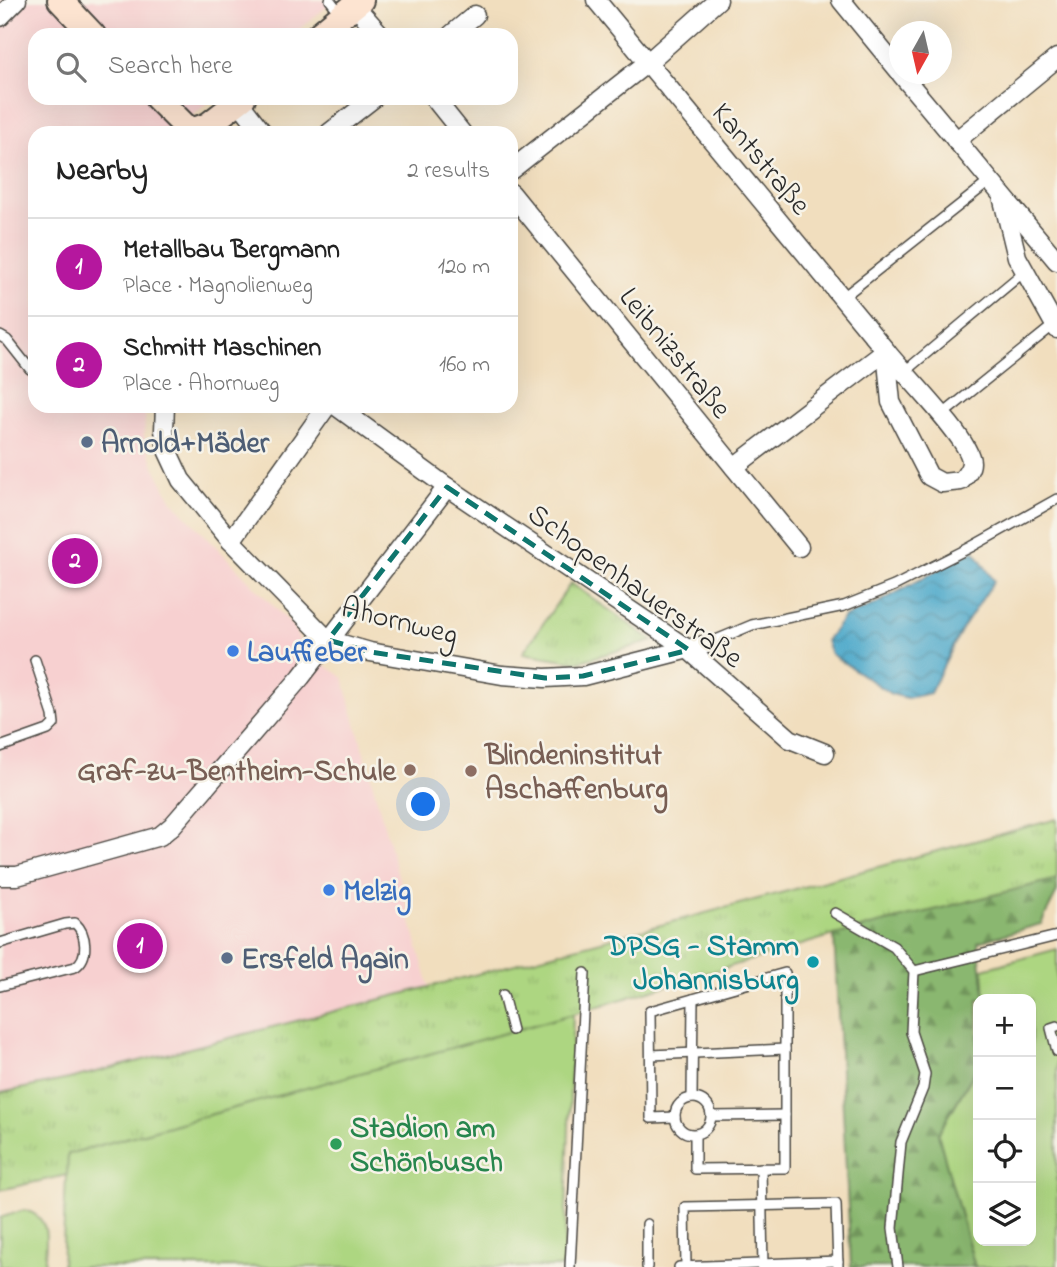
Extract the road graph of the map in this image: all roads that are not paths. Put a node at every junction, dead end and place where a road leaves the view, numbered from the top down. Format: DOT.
graph roads {
  1 [pos="17,0"];
  2 [pos="60,0"];
  3 [pos="596,0"];
  4 [pos="718,0"];
  5 [pos="841,0"];
  6 [pos="347,5"];
  7 [pos="475,15"];
  8 [pos="0,18"];
  9 [pos="86,28"];
  10 [pos="325,28"];
  11 [pos="373,28"];
  12 [pos="459,28"];
  13 [pos="1057,58"];
  14 [pos="889,59"];
  15 [pos="647,63"];
  16 [pos="909,84"];
  17 [pos="163,105"];
  18 [pos="234,105"];
  19 [pos="244,105"];
  20 [pos="365,105"];
  21 [pos="440,105"];
  22 [pos="185,126"];
  23 [pos="206,126"];
  24 [pos="258,126"];
  25 [pos="338,126"];
  26 [pos="456,126"];
  27 [pos="956,141"];
  28 [pos="518,164"];
  29 [pos="990,181"];
  30 [pos="1002,196"];
  31 [pos="518,202"];
  32 [pos="1057,261"];
  33 [pos="1026,270"];
  34 [pos="842,298"];
  35 [pos="1056,326"];
  36 [pos="0,336"];
  37 [pos="886,351"];
  38 [pos="28,366"];
  39 [pos="903,373"];
  40 [pos="165,413"];
  41 [pos="322,413"];
  42 [pos="346,413"];
  43 [pos="942,415"];
  44 [pos="734,467"];
  45 [pos="447,487"];
  46 [pos="1057,499"];
  47 [pos="230,541"];
  48 [pos="799,547"];
  49 [pos="328,640"];
  50 [pos="696,647"];
  51 [pos="35,660"];
  52 [pos="0,747"];
  53 [pos="825,753"];
  54 [pos="0,876"];
  55 [pos="835,913"];
  56 [pos="1057,936"];
  57 [pos="0,943"];
  58 [pos="914,971"];
  59 [pos="585,973"];
  60 [pos="0,986"];
  61 [pos="503,995"];
  62 [pos="693,999"];
  63 [pos="1057,1026"];
  64 [pos="512,1030"];
  65 [pos="785,1049"];
  66 [pos="1057,1051"];
  67 [pos="693,1053"];
  68 [pos="650,1055"];
  69 [pos="692,1098"];
  70 [pos="785,1115"];
  71 [pos="712,1116"];
  72 [pos="675,1117"];
  73 [pos="695,1135"];
  74 [pos="761,1168"];
  75 [pos="762,1206"];
  76 [pos="647,1224"];
  77 [pos="838,1264"];
  78 [pos="763,1265"];
  79 [pos="570,1267"];
  80 [pos="647,1267"];
  81 [pos="679,1267"];
  82 [pos="687,1267"];
  83 [pos="898,1267"];
  1 -- 8 [label="street"];
  2 -- 9 [label="street"];
  3 -- 15 [label="street, Kantstraße"];
  4 -- 15 [label="street"];
  5 -- 14 [label="street"];
  6 -- 10 [label="street"];
  6 -- 11 [label="street"];
  7 -- 12 [label="street"];
  13 -- 27 [label="street"];
  15 -- 28 [label="street"];
  15 -- 34 [label="street, Kantstraße"];
  16 -- 27 [label="street"];
  17 -- 22 [label="street"];
  18 -- 23 [label="street"];
  19 -- 24 [label="street"];
  20 -- 25 [label="street"];
  21 -- 26 [label="street"];
  27 -- 29 [label="street"];
  29 -- 30 [label="street"];
  29 -- 34 [label="lane"];
  30 -- 32 [label="street"];
  30 -- 33 [label="street"];
  31 -- 44 [label="street, Leibnizstraße"];
  33 -- 35 [label="street"];
  33 -- 39 [label="lane"];
  34 -- 37 [label="street, Kantstraße"];
  35 -- 43 [label="lane"];
  36 -- 38 [label="lane"];
  37 -- 39 [label="street, Kantstraße"];
  37 -- 43 [label="street, Kantstraße"];
  37 -- 44 [label="street"];
  39 -- 43 [label="street, Kantstraße"];
  40 -- 47 [label="street, Ahornweg"];
  41 -- 47 [label="street"];
  42 -- 45 [label="street, Schopenhauerstraße"];
  44 -- 48 [label="street, Leibnizstraße"];
  45 -- 49 [label="street"];
  45 -- 50 [label="street, Schopenhauerstraße"];
  46 -- 50 [label="lane"];
  47 -- 49 [label="street, Ahornweg"];
  49 -- 50 [label="street, Ahornweg"];
  49 -- 54 [label="street"];
  50 -- 53 [label="street, Schopenhauerstraße"];
  51 -- 52 [label="lane"];
  55 -- 58 [label="lane"];
  56 -- 58 [label="lane"];
  57 -- 60 [label="lane"];
  58 -- 83 [label="lane"];
  59 -- 79 [label="lane"];
  61 -- 64 [label="lane"];
  62 -- 65 [label="lane"];
  62 -- 67 [label="lane"];
  62 -- 68 [label="lane"];
  63 -- 66 [label="lane"];
  65 -- 67 [label="lane"];
  65 -- 70 [label="lane"];
  67 -- 68 [label="lane"];
  67 -- 69 [label="lane"];
  68 -- 72 [label="lane"];
  69 -- 71 [label="lane"];
  69 -- 72 [label="lane"];
  70 -- 71 [label="lane"];
  70 -- 74 [label="lane"];
  71 -- 73 [label="lane"];
  72 -- 73 [label="lane"];
  73 -- 74 [label="lane"];
  74 -- 75 [label="lane"];
  75 -- 77 [label="lane"];
  75 -- 78 [label="lane"];
  75 -- 82 [label="lane"];
  76 -- 80 [label="lane"];
  77 -- 78 [label="lane"];
  78 -- 82 [label="lane"];
  81 -- 82 [label="lane"];
}
